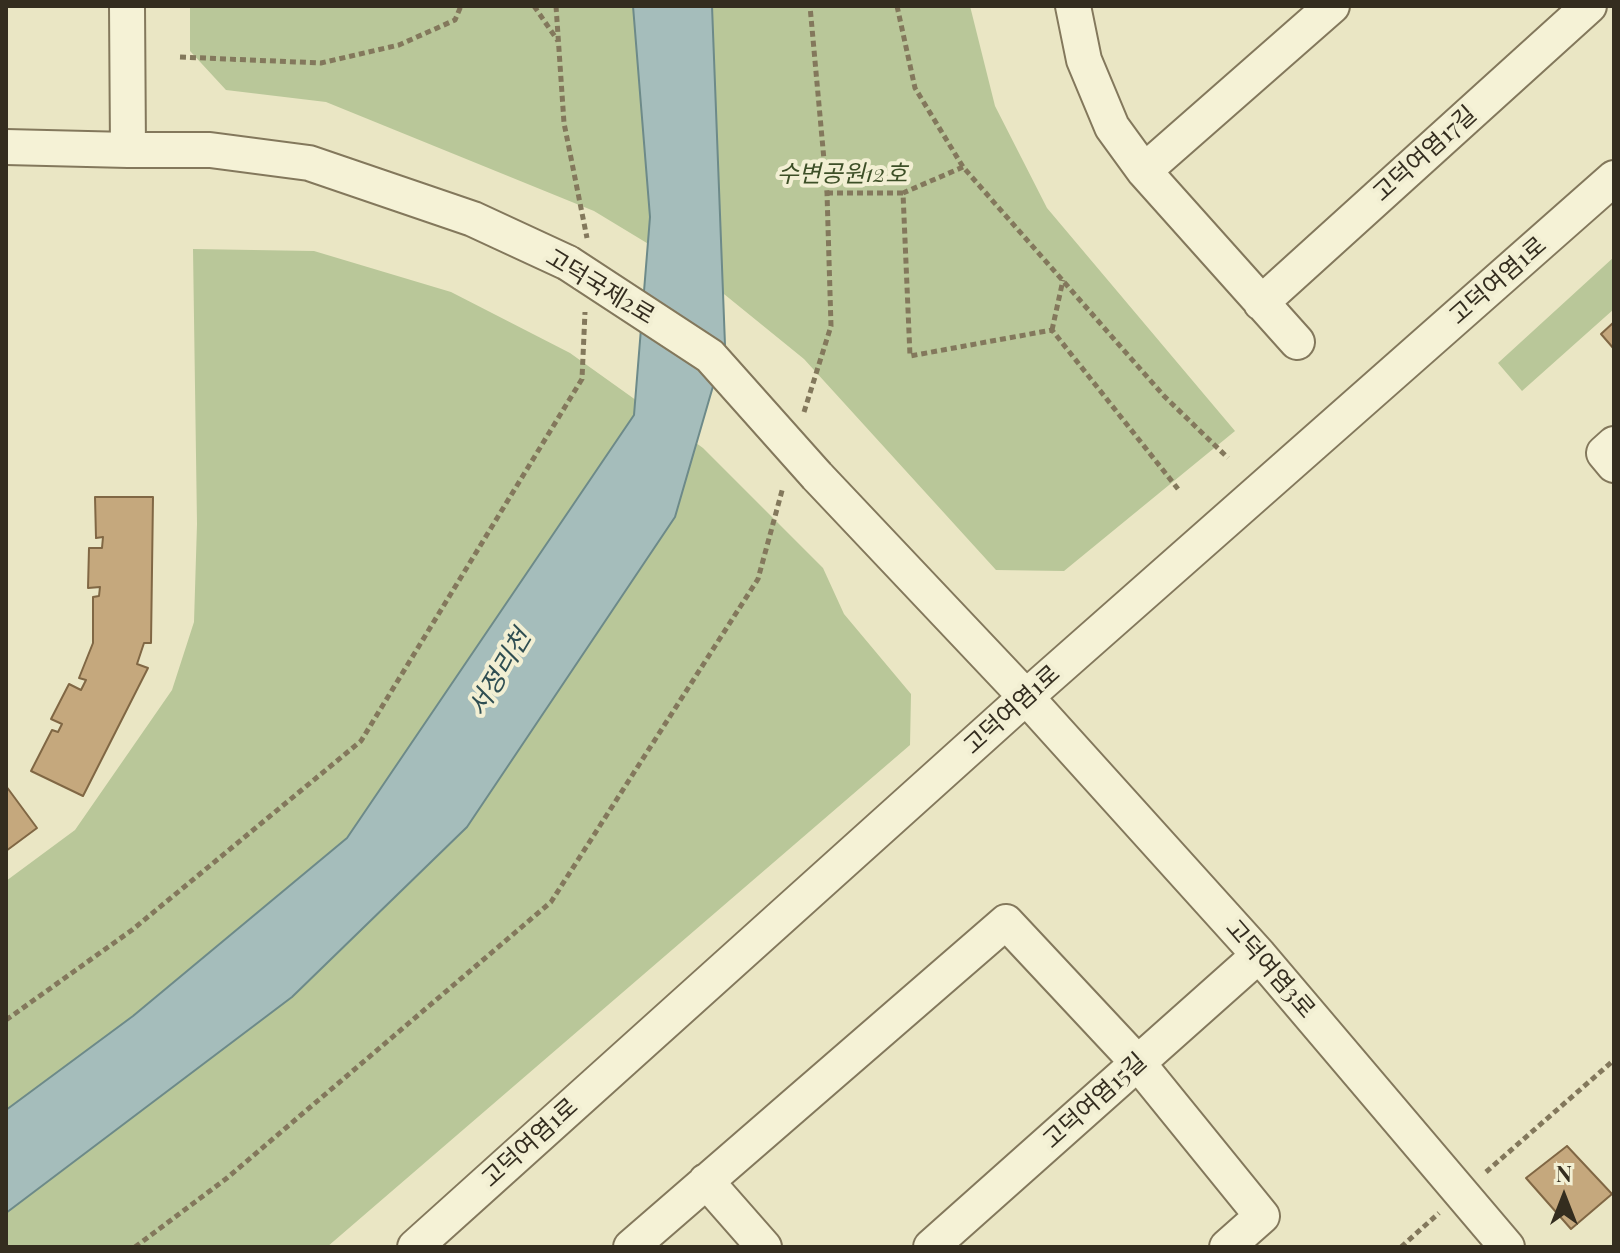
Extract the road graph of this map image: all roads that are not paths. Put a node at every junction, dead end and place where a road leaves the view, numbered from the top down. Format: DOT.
graph roads {
  1 [pos="127,6"];
  2 [pos="1073,6"];
  3 [pos="1332,6"];
  4 [pos="1589,6"];
  5 [pos="6,147"];
  6 [pos="128,150"];
  7 [pos="1144,171"];
  8 [pos="1614,178"];
  9 [pos="1261,303"];
  10 [pos="1297,342"];
  11 [pos="1614,444"];
  12 [pos="1614,465"];
  13 [pos="1026,697"];
  14 [pos="1259,955"];
  15 [pos="1137,1062"];
  16 [pos="706,1181"];
  17 [pos="415,1247"];
  18 [pos="631,1247"];
  19 [pos="764,1247"];
  20 [pos="931,1247"];
  21 [pos="1227,1247"];
  22 [pos="1507,1247"];
  1 -- 6 [label="street"];
  2 -- 7 [label="street"];
  3 -- 7 [label="street"];
  4 -- 9 [label="street, 고덕여염17길"];
  5 -- 6 [label="street, 고덕국제2로"];
  6 -- 13 [label="street, 고덕국제2로, bridge"];
  7 -- 9 [label="street"];
  8 -- 13 [label="street, 고덕여염1로"];
  9 -- 10 [label="street"];
  11 -- 12 [label="street"];
  13 -- 14 [label="street, 고덕여염3로"];
  13 -- 17 [label="street, 고덕여염1로"];
  14 -- 15 [label="street, 고덕여염15길"];
  14 -- 22 [label="street, 고덕여염3로"];
  15 -- 16 [label="street"];
  15 -- 20 [label="street, 고덕여염15길"];
  15 -- 21 [label="street"];
  16 -- 18 [label="street"];
  16 -- 19 [label="street"];
}
